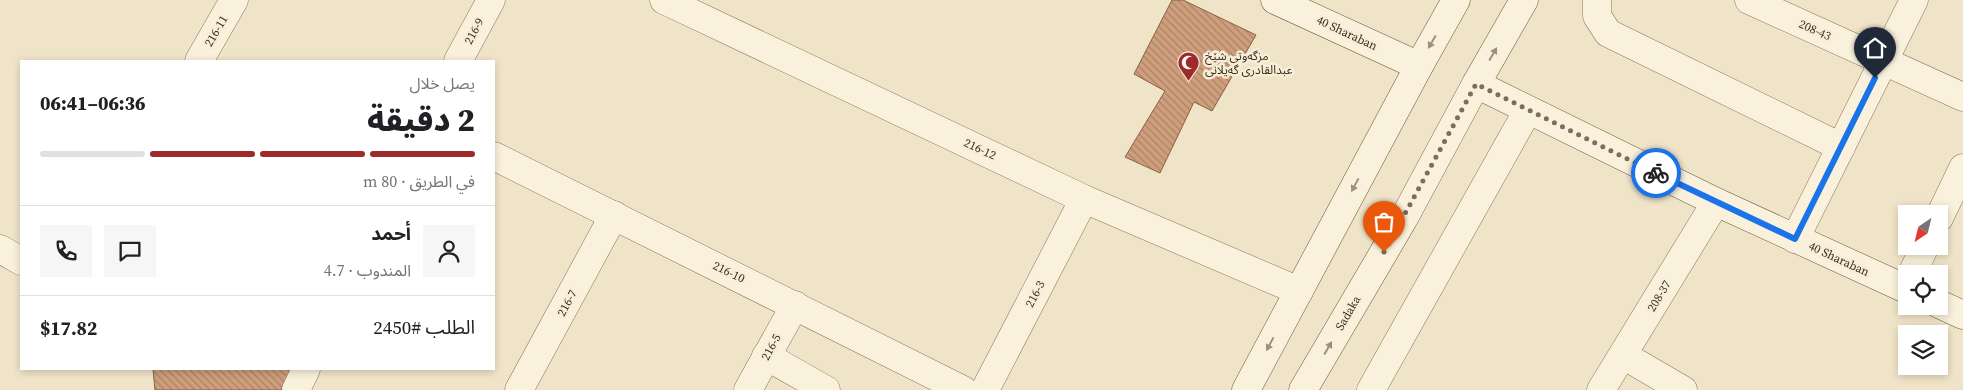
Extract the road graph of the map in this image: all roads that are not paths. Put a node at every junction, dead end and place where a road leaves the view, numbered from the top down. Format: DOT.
graph roads {
  1 [pos="234,0"];
  2 [pos="490,0"];
  3 [pos="664,0"];
  4 [pos="1274,0"];
  5 [pos="1456,0"];
  6 [pos="1524,0"];
  7 [pos="1597,0"];
  8 [pos="1749,0"];
  9 [pos="1914,0"];
  10 [pos="698,7"];
  11 [pos="200,60"];
  12 [pos="459,60"];
  13 [pos="1884,61"];
  14 [pos="1419,66"];
  15 [pos="1476,84"];
  16 [pos="1963,97"];
  17 [pos="1528,110"];
  18 [pos="1841,147"];
  19 [pos="495,156"];
  20 [pos="1963,168"];
  21 [pos="1084,199"];
  22 [pos="1716,202"];
  23 [pos="1945,205"];
  24 [pos="614,215"];
  25 [pos="1795,239"];
  26 [pos="0,249"];
  27 [pos="20,260"];
  28 [pos="1898,281"];
  29 [pos="1299,291"];
  30 [pos="794,305"];
  31 [pos="1948,308"];
  32 [pos="1963,315"];
  33 [pos="1623,355"];
  34 [pos="766,356"];
  35 [pos="306,370"];
  36 [pos="296,390"];
  37 [pos="519,390"];
  38 [pos="748,390"];
  39 [pos="826,390"];
  40 [pos="963,390"];
  41 [pos="985,390"];
  42 [pos="1246,390"];
  43 [pos="1303,390"];
  44 [pos="1371,390"];
  45 [pos="1601,390"];
  46 [pos="1683,390"];
  1 -- 11 [label="street, 216-11"];
  2 -- 12 [label="street, 216-9"];
  3 -- 10 [label="street, 216-12"];
  4 -- 14 [label="street, 40 Sharaban"];
  5 -- 14 [label="street, one-way"];
  15 -- 6 [label="street, Sadaka, one-way"];
  7 -- 18 [label="street"];
  8 -- 13 [label="street, 208-43"];
  9 -- 13 [label="street"];
  10 -- 21 [label="street, 216-12"];
  13 -- 16 [label="street, 208-43"];
  13 -- 18 [label="street"];
  14 -- 29 [label="street, one-way"];
  15 -- 17 [label="street, 40 Sharaban"];
  43 -- 15 [label="street, Sadaka, one-way"];
  17 -- 22 [label="street, 40 Sharaban"];
  17 -- 44 [label="street"];
  18 -- 25 [label="street"];
  19 -- 24 [label="street, 216-10"];
  20 -- 23 [label="street"];
  21 -- 29 [label="street, 216-12"];
  21 -- 41 [label="street, 216-3"];
  22 -- 25 [label="street, 40 Sharaban"];
  22 -- 33 [label="street, 208-37"];
  24 -- 30 [label="street, 216-10"];
  24 -- 37 [label="street, 216-7"];
  25 -- 28 [label="street, 40 Sharaban"];
  26 -- 27 [label="street"];
  29 -- 42 [label="street, one-way"];
  30 -- 34 [label="street, 216-5"];
  30 -- 40 [label="street, 216-10"];
  31 -- 32 [label="street"];
  33 -- 45 [label="street, 208-37"];
  33 -- 46 [label="street"];
  34 -- 38 [label="street, 216-5"];
  34 -- 39 [label="street"];
  35 -- 36 [label="street"];
}
